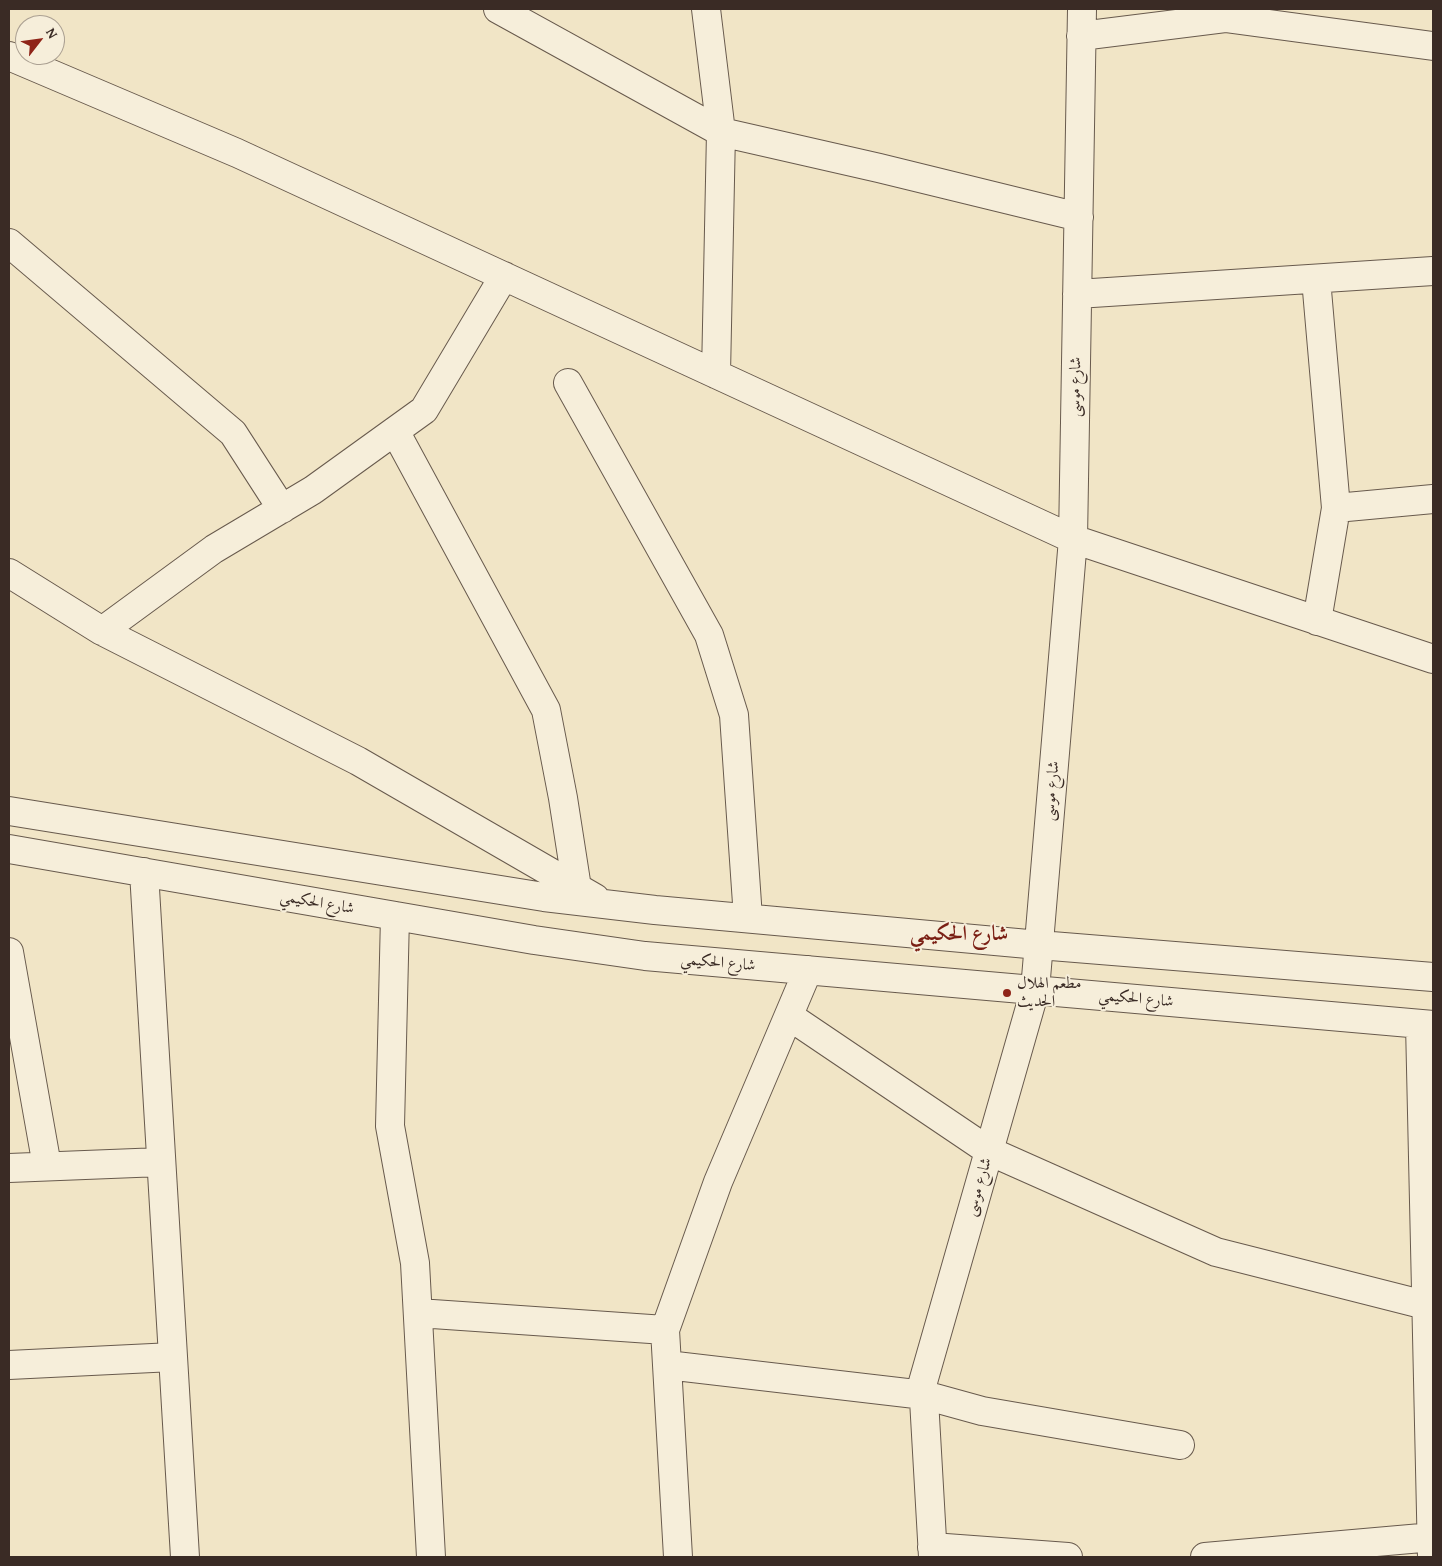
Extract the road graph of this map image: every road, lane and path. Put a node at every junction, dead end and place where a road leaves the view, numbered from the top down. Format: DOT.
graph roads {
  1 [pos="498,9"];
  2 [pos="706,9"];
  3 [pos="1082,9"];
  4 [pos="1081,36"];
  5 [pos="1433,46"];
  6 [pos="9,56"];
  7 [pos="721,132"];
  8 [pos="1079,217"];
  9 [pos="9,243"];
  10 [pos="1433,271"];
  11 [pos="504,276"];
  12 [pos="1316,279"];
  13 [pos="1077,294"];
  14 [pos="716,374"];
  15 [pos="568,383"];
  16 [pos="395,431"];
  17 [pos="1433,499"];
  18 [pos="282,508"];
  19 [pos="1336,508"];
  20 [pos="1073,539"];
  21 [pos="9,573"];
  22 [pos="1317,621"];
  23 [pos="102,631"];
  24 [pos="1433,659"];
  25 [pos="9,811"];
  26 [pos="9,849"];
  27 [pos="144,872"];
  28 [pos="577,888"];
  29 [pos="605,904"];
  30 [pos="395,916"];
  31 [pos="748,918"];
  32 [pos="1039,945"];
  33 [pos="9,952"];
  34 [pos="808,970"];
  35 [pos="1433,977"];
  36 [pos="1035,990"];
  37 [pos="789,1016"];
  38 [pos="1426,1025"];
  39 [pos="989,1151"];
  40 [pos="161,1162"];
  41 [pos="47,1166"];
  42 [pos="9,1168"];
  43 [pos="1425,1305"];
  44 [pos="418,1313"];
  45 [pos="665,1330"];
  46 [pos="173,1356"];
  47 [pos="9,1365"];
  48 [pos="667,1366"];
  49 [pos="924,1395"];
  50 [pos="1180,1445"];
  51 [pos="1432,1544"];
  52 [pos="932,1552"];
  53 [pos="185,1557"];
  54 [pos="431,1557"];
  55 [pos="678,1557"];
  56 [pos="1068,1557"];
  57 [pos="1210,1557"];
  1 -- 7 [label="street"];
  2 -- 7 [label="street"];
  3 -- 4 [label="street, شارع موسى"];
  4 -- 5 [label="street"];
  4 -- 8 [label="street, شارع موسى"];
  6 -- 11 [label="street"];
  7 -- 8 [label="street"];
  7 -- 14 [label="street"];
  8 -- 13 [label="street, شارع موسى"];
  9 -- 18 [label="street"];
  10 -- 12 [label="street"];
  11 -- 14 [label="street"];
  11 -- 16 [label="street"];
  12 -- 13 [label="street"];
  12 -- 19 [label="street"];
  13 -- 20 [label="street, شارع موسى"];
  14 -- 20 [label="street"];
  15 -- 31 [label="street"];
  16 -- 18 [label="street"];
  16 -- 28 [label="street"];
  17 -- 19 [label="street"];
  18 -- 23 [label="street"];
  19 -- 22 [label="street"];
  20 -- 22 [label="street"];
  20 -- 32 [label="street, شارع موسى"];
  21 -- 23 [label="street"];
  22 -- 24 [label="street"];
  23 -- 28 [label="street"];
  25 -- 29 [label="street"];
  26 -- 27 [label="street, شارع الحكيمي"];
  27 -- 30 [label="street, شارع الحكيمي"];
  27 -- 40 [label="street"];
  28 -- 29 [label="street"];
  29 -- 31 [label="street"];
  30 -- 34 [label="street, شارع الحكيمي"];
  30 -- 44 [label="street"];
  31 -- 32 [label="street"];
  32 -- 35 [label="street"];
  32 -- 36 [label="street, شارع موسى"];
  33 -- 41 [label="street"];
  34 -- 36 [label="street, شارع الحكيمي"];
  34 -- 37 [label="street"];
  36 -- 38 [label="street, شارع الحكيمي"];
  36 -- 39 [label="street, شارع موسى"];
  37 -- 39 [label="street"];
  37 -- 45 [label="street"];
  38 -- 43 [label="street"];
  39 -- 43 [label="street"];
  39 -- 49 [label="street, شارع موسى"];
  40 -- 41 [label="street"];
  40 -- 46 [label="street"];
  41 -- 42 [label="street"];
  43 -- 51 [label="street"];
  44 -- 45 [label="street"];
  44 -- 54 [label="street"];
  45 -- 48 [label="street"];
  46 -- 47 [label="street"];
  46 -- 53 [label="street"];
  48 -- 49 [label="street"];
  48 -- 55 [label="street"];
  49 -- 50 [label="street"];
  49 -- 52 [label="street, شارع موسى"];
  51 -- 57 [label="street"];
  52 -- 56 [label="street"];
}
